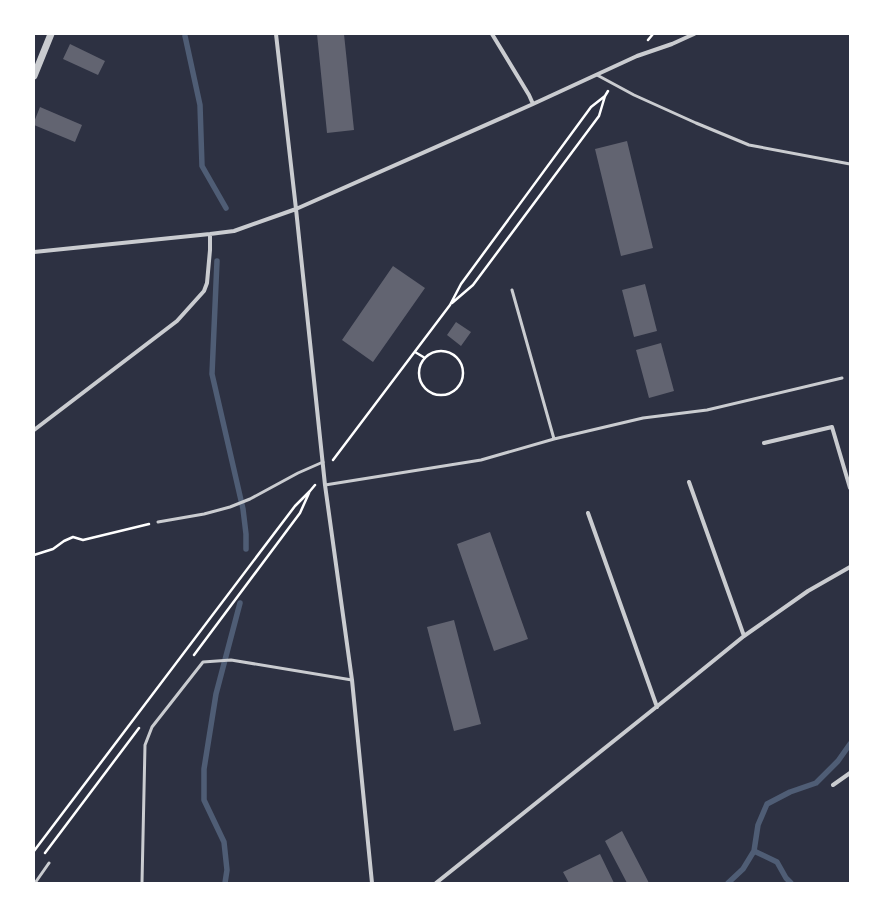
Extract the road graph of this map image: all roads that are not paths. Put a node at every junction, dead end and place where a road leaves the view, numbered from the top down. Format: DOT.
graph roads {
  1 [pos="51,34"];
  2 [pos="276,34"];
  3 [pos="492,34"];
  4 [pos="694,34"];
  5 [pos="597,75"];
  6 [pos="34,76"];
  7 [pos="534,104"];
  8 [pos="850,164"];
  9 [pos="296,209"];
  10 [pos="210,234"];
  11 [pos="34,252"];
  12 [pos="512,290"];
  13 [pos="842,378"];
  14 [pos="34,430"];
  15 [pos="554,439"];
  16 [pos="764,443"];
  17 [pos="323,462"];
  18 [pos="689,482"];
  19 [pos="325,485"];
  20 [pos="850,488"];
  21 [pos="588,513"];
  22 [pos="158,522"];
  23 [pos="850,567"];
  24 [pos="744,636"];
  25 [pos="352,680"];
  26 [pos="657,707"];
  27 [pos="850,773"];
  28 [pos="833,785"];
  29 [pos="49,863"];
  30 [pos="35,883"];
  31 [pos="142,883"];
  32 [pos="372,883"];
  33 [pos="436,883"];
  1 -- 6 [label="street"];
  2 -- 9 [label="street"];
  3 -- 7 [label="street"];
  4 -- 5 [label="street"];
  5 -- 7 [label="street"];
  5 -- 8 [label="lane"];
  7 -- 9 [label="street"];
  9 -- 10 [label="street"];
  9 -- 17 [label="street"];
  10 -- 11 [label="street"];
  10 -- 14 [label="street"];
  12 -- 15 [label="lane"];
  13 -- 15 [label="lane"];
  15 -- 19 [label="lane"];
  16 -- 20 [label="street"];
  17 -- 19 [label="street"];
  17 -- 22 [label="lane"];
  18 -- 24 [label="street"];
  19 -- 25 [label="street"];
  21 -- 26 [label="street"];
  23 -- 24 [label="street"];
  24 -- 26 [label="street"];
  25 -- 31 [label="lane"];
  25 -- 32 [label="street"];
  26 -- 33 [label="street"];
  27 -- 28 [label="street"];
  29 -- 30 [label="lane"];
}
